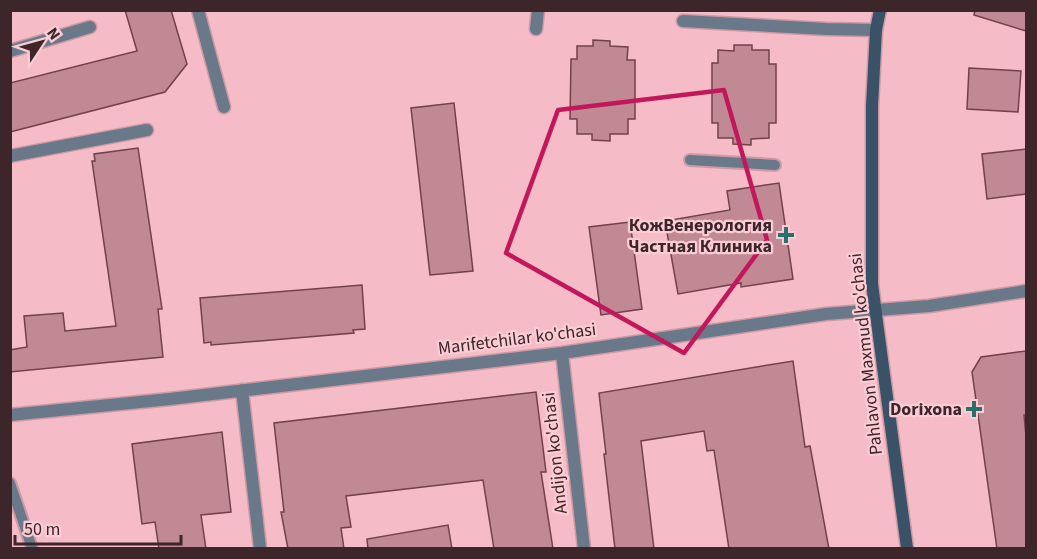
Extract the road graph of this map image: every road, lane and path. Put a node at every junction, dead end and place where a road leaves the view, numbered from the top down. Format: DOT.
graph roads {
  1 [pos="198,10"];
  2 [pos="538,10"];
  3 [pos="880,10"];
  4 [pos="683,21"];
  5 [pos="90,27"];
  6 [pos="536,29"];
  7 [pos="876,30"];
  8 [pos="10,51"];
  9 [pos="224,107"];
  10 [pos="147,130"];
  11 [pos="10,156"];
  12 [pos="690,160"];
  13 [pos="775,165"];
  14 [pos="1026,291"];
  15 [pos="876,311"];
  16 [pos="562,353"];
  17 [pos="242,390"];
  18 [pos="10,415"];
  19 [pos="10,483"];
  20 [pos="32,549"];
  21 [pos="260,549"];
  22 [pos="584,549"];
  23 [pos="907,549"];
  1 -- 9 [label="street"];
  2 -- 6 [label="street"];
  3 -- 7 [label="street, Pahlavon Maxmud ko'chasi"];
  4 -- 7 [label="street"];
  5 -- 8 [label="street"];
  7 -- 15 [label="street, Pahlavon Maxmud ko'chasi"];
  10 -- 11 [label="street"];
  12 -- 13 [label="lane"];
  14 -- 15 [label="street, Marifetchilar ko'chasi"];
  15 -- 16 [label="street, Marifetchilar ko'chasi"];
  15 -- 23 [label="street, Pahlavon Maxmud ko'chasi"];
  16 -- 17 [label="street, Marifetchilar ko'chasi"];
  16 -- 22 [label="street, Andijon ko'chasi"];
  17 -- 18 [label="street, Marifetchilar ko'chasi"];
  17 -- 21 [label="street"];
  19 -- 20 [label="lane"];
}
